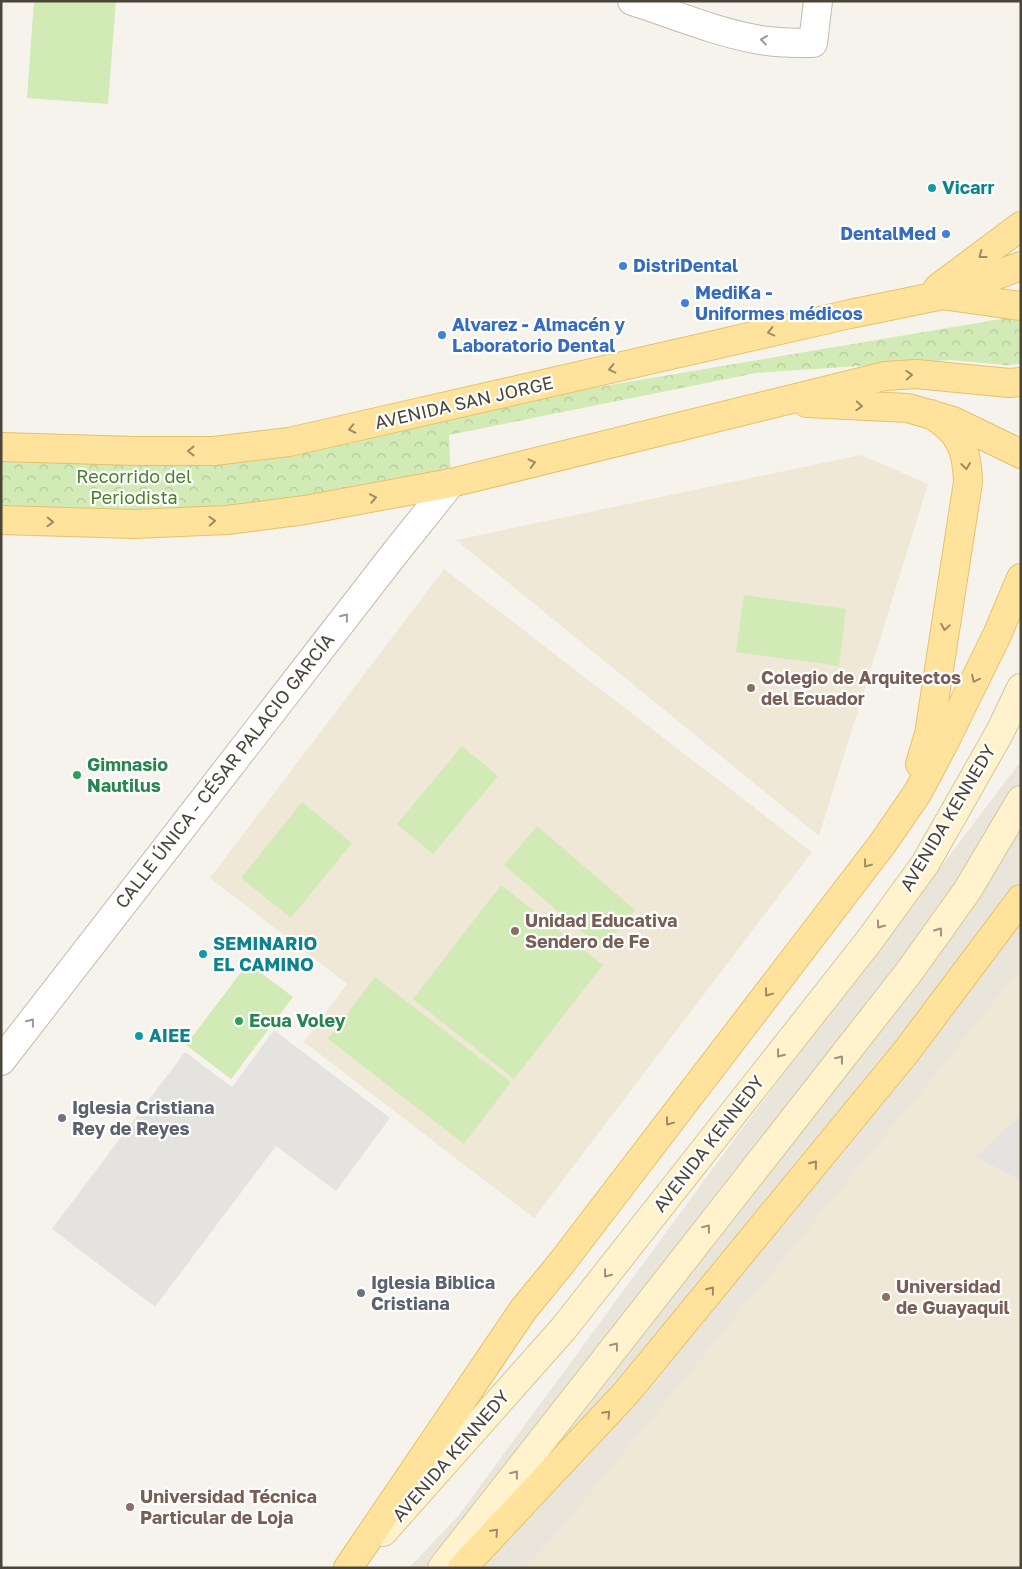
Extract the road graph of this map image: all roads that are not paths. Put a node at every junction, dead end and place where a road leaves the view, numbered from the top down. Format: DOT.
graph roads {
  1 [pos="632,1"];
  2 [pos="818,1"];
  3 [pos="1021,226"];
  4 [pos="1021,266"];
  5 [pos="932,298"];
  6 [pos="1021,306"];
  7 [pos="1021,382"];
  8 [pos="776,402"];
  9 [pos="932,414"];
  10 [pos="1,447"];
  11 [pos="1021,454"];
  12 [pos="451,483"];
  13 [pos="1,520"];
  14 [pos="1021,578"];
  15 [pos="1021,603"];
  16 [pos="996,635"];
  17 [pos="1021,688"];
  18 [pos="1021,800"];
  19 [pos="883,843"];
  20 [pos="1021,899"];
  21 [pos="1,1061"];
  22 [pos="348,1568"];
  23 [pos="352,1568"];
  24 [pos="442,1568"];
  25 [pos="462,1568"];
  2 -- 1 [label="street, one-way"];
  3 -- 5 [label="main road, one-way"];
  4 -- 5 [label="main road"];
  5 -- 6 [label="main road"];
  5 -- 10 [label="main road, AVENIDA SAN JORGE, one-way"];
  8 -- 7 [label="main road, one-way"];
  8 -- 9 [label="main road, one-way"];
  12 -- 8 [label="main road, one-way"];
  9 -- 11 [label="main road"];
  9 -- 19 [label="main road, one-way"];
  13 -- 12 [label="main road, one-way"];
  21 -- 12 [label="street, CALLE ÚNICA - CÉSAR PALACIO GARCÍA, one-way"];
  14 -- 16 [label="main road"];
  15 -- 16 [label="main road"];
  16 -- 19 [label="main road, one-way"];
  17 -- 23 [label="main road, AVENIDA KENNEDY, one-way"];
  24 -- 18 [label="main road, one-way"];
  19 -- 22 [label="main road, one-way"];
  25 -- 20 [label="main road, one-way"];
}
